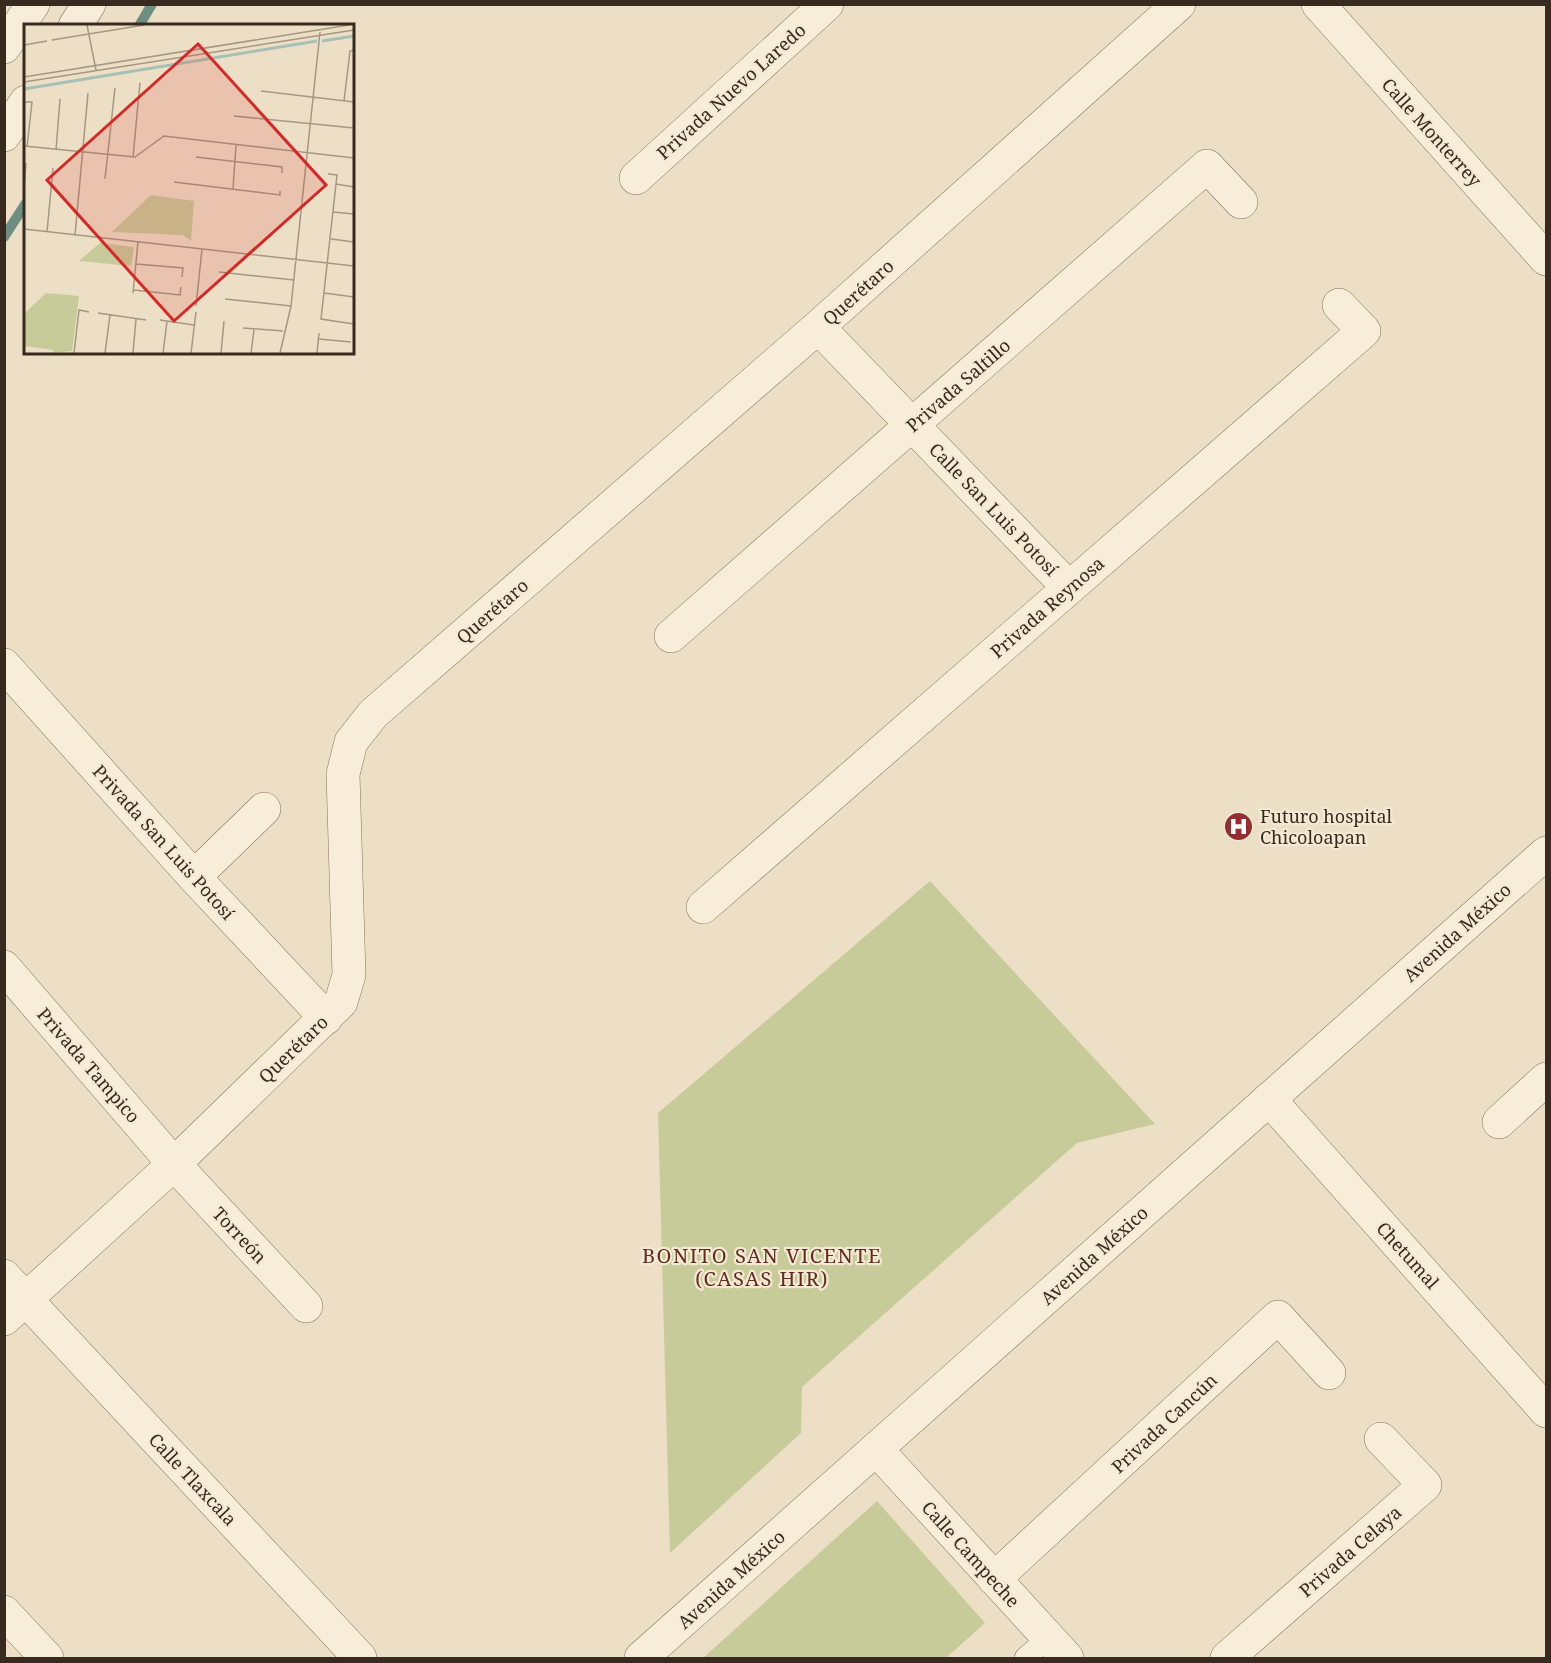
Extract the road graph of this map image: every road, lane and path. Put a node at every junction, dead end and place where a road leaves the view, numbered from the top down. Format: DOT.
graph roads {
  1 [pos="33,4"];
  2 [pos="88,4"];
  3 [pos="827,4"];
  4 [pos="1179,4"];
  5 [pos="1318,4"];
  6 [pos="76,24"];
  7 [pos="4,47"];
  8 [pos="24,105"];
  9 [pos="4,135"];
  10 [pos="636,178"];
  11 [pos="1241,202"];
  12 [pos="1546,259"];
  13 [pos="1339,305"];
  14 [pos="818,327"];
  15 [pos="912,424"];
  16 [pos="1070,588"];
  17 [pos="671,636"];
  18 [pos="4,665"];
  19 [pos="264,809"];
  20 [pos="1546,853"];
  21 [pos="194,877"];
  22 [pos="703,907"];
  23 [pos="4,967"];
  24 [pos="326,1018"];
  25 [pos="1546,1079"];
  26 [pos="1269,1099"];
  27 [pos="1499,1122"];
  28 [pos="174,1164"];
  29 [pos="12,1298"];
  30 [pos="306,1306"];
  31 [pos="1329,1373"];
  32 [pos="1546,1411"];
  33 [pos="1382,1439"];
  34 [pos="876,1449"];
  35 [pos="994,1579"];
  36 [pos="4,1612"];
  37 [pos="1046,1652"];
  38 [pos="47,1659"];
  39 [pos="360,1659"];
  40 [pos="641,1659"];
  41 [pos="1227,1659"];
  1 -- 7 [label="street"];
  2 -- 6 [label="street"];
  3 -- 10 [label="street, Privada Nuevo Laredo"];
  4 -- 14 [label="street, Querétaro"];
  5 -- 12 [label="street, Calle Monterrey"];
  8 -- 9 [label="street"];
  11 -- 15 [label="street, Privada Saltillo"];
  13 -- 16 [label="street, Privada Reynosa"];
  14 -- 15 [label="street, Calle San Luis Potosí"];
  14 -- 24 [label="street, Querétaro"];
  15 -- 16 [label="street, Calle San Luis Potosí"];
  15 -- 17 [label="street, Privada Saltillo"];
  16 -- 22 [label="street, Privada Reynosa"];
  18 -- 21 [label="street, Privada San Luis Potosí"];
  19 -- 21 [label="street"];
  20 -- 26 [label="street, Avenida México"];
  21 -- 24 [label="street, Privada San Luis Potosí"];
  23 -- 28 [label="street, Privada Tampico"];
  24 -- 28 [label="street, Querétaro"];
  25 -- 27 [label="street"];
  26 -- 32 [label="street, Chetumal"];
  26 -- 34 [label="street, Avenida México"];
  28 -- 29 [label="street, Querétaro"];
  28 -- 30 [label="street, Torreón"];
  29 -- 39 [label="street, Calle Tlaxcala"];
  31 -- 35 [label="street, Privada Cancún"];
  33 -- 41 [label="street, Privada Celaya"];
  34 -- 35 [label="street, Calle Campeche"];
  34 -- 40 [label="street, Avenida México"];
  35 -- 37 [label="street, Calle Campeche"];
  36 -- 38 [label="street"];
}
